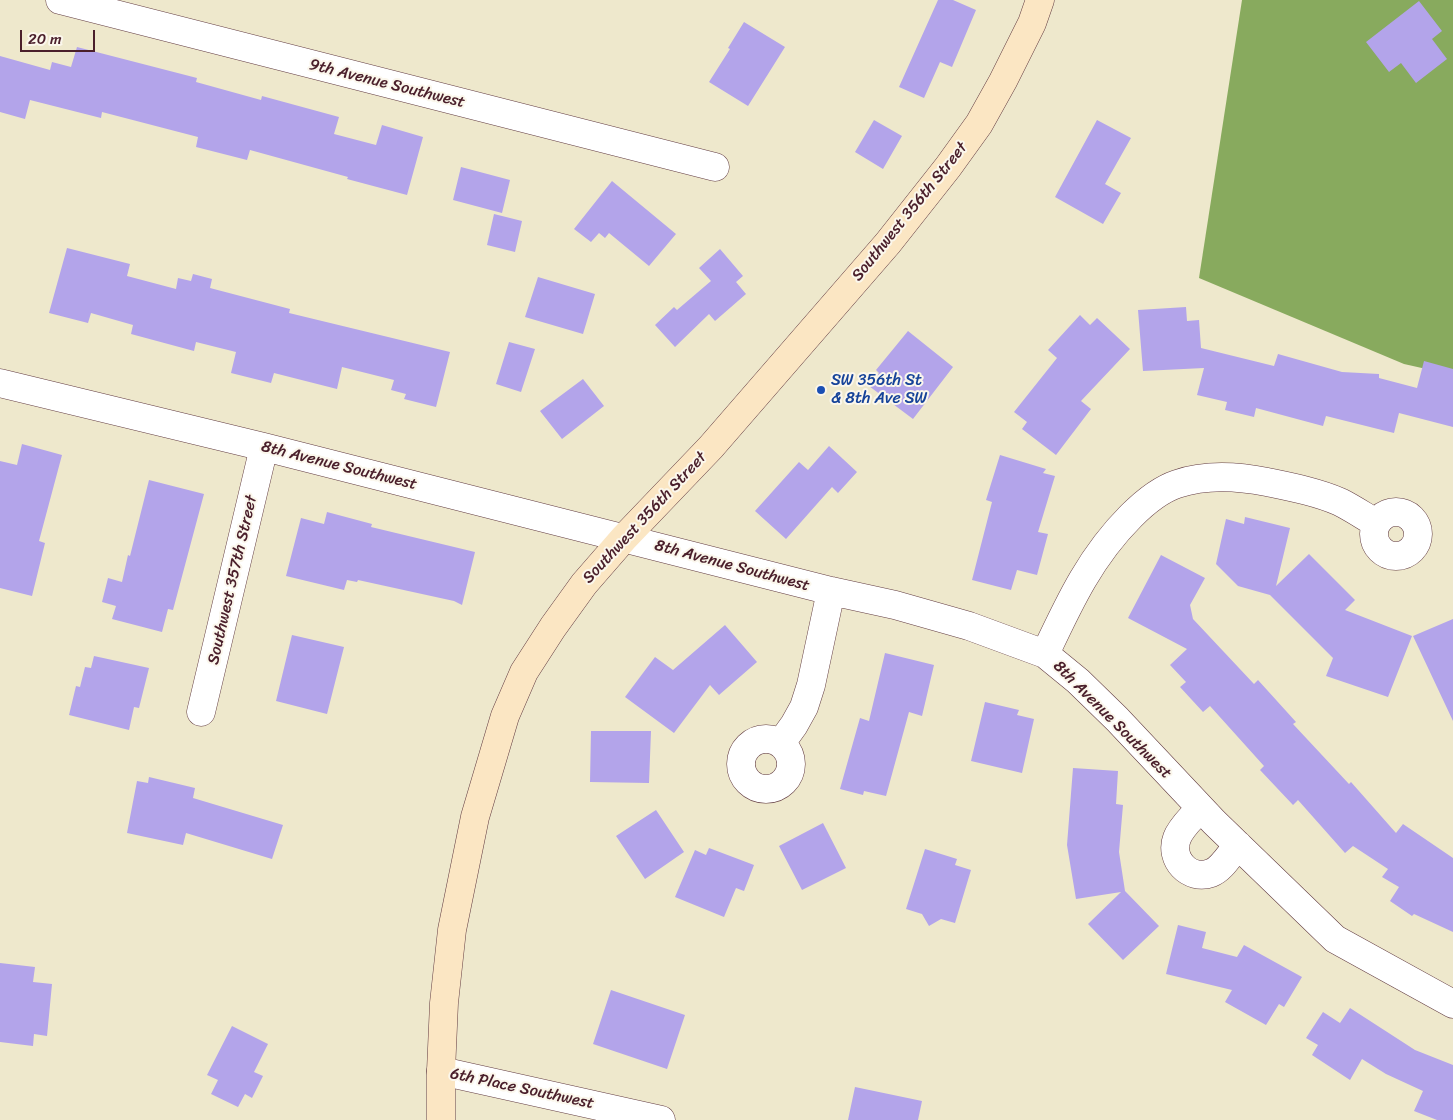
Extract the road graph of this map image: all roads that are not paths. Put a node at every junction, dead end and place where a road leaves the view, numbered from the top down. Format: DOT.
graph roads {
  1 [pos="60,0"];
  2 [pos="1040,0"];
  3 [pos="715,167"];
  4 [pos="0,383"];
  5 [pos="264,447"];
  6 [pos="1376,523"];
  7 [pos="624,538"];
  8 [pos="831,591"];
  9 [pos="1045,654"];
  10 [pos="201,712"];
  11 [pos="781,743"];
  12 [pos="1200,808"];
  13 [pos="1238,845"];
  14 [pos="1453,1004"];
  15 [pos="440,1071"];
  16 [pos="441,1120"];
  17 [pos="661,1120"];
  1 -- 3 [label="street, 9th Avenue Southwest"];
  2 -- 7 [label="main road, Southwest 356th Street"];
  4 -- 5 [label="street, 8th Avenue Southwest"];
  5 -- 7 [label="street, 8th Avenue Southwest"];
  5 -- 10 [label="street, Southwest 357th Street"];
  6 -- 9 [label="street"];
  7 -- 8 [label="street, 8th Avenue Southwest"];
  7 -- 15 [label="main road, Southwest 356th Street"];
  8 -- 9 [label="street, 8th Avenue Southwest"];
  8 -- 11 [label="street"];
  9 -- 12 [label="street, 8th Avenue Southwest"];
  12 -- 13 [label="street, 8th Avenue Southwest"];
  12 -- 13 [label="street"];
  13 -- 14 [label="street, 8th Avenue Southwest"];
  15 -- 16 [label="main road, Southwest 356th Street"];
  15 -- 17 [label="street, 6th Place Southwest"];
}
